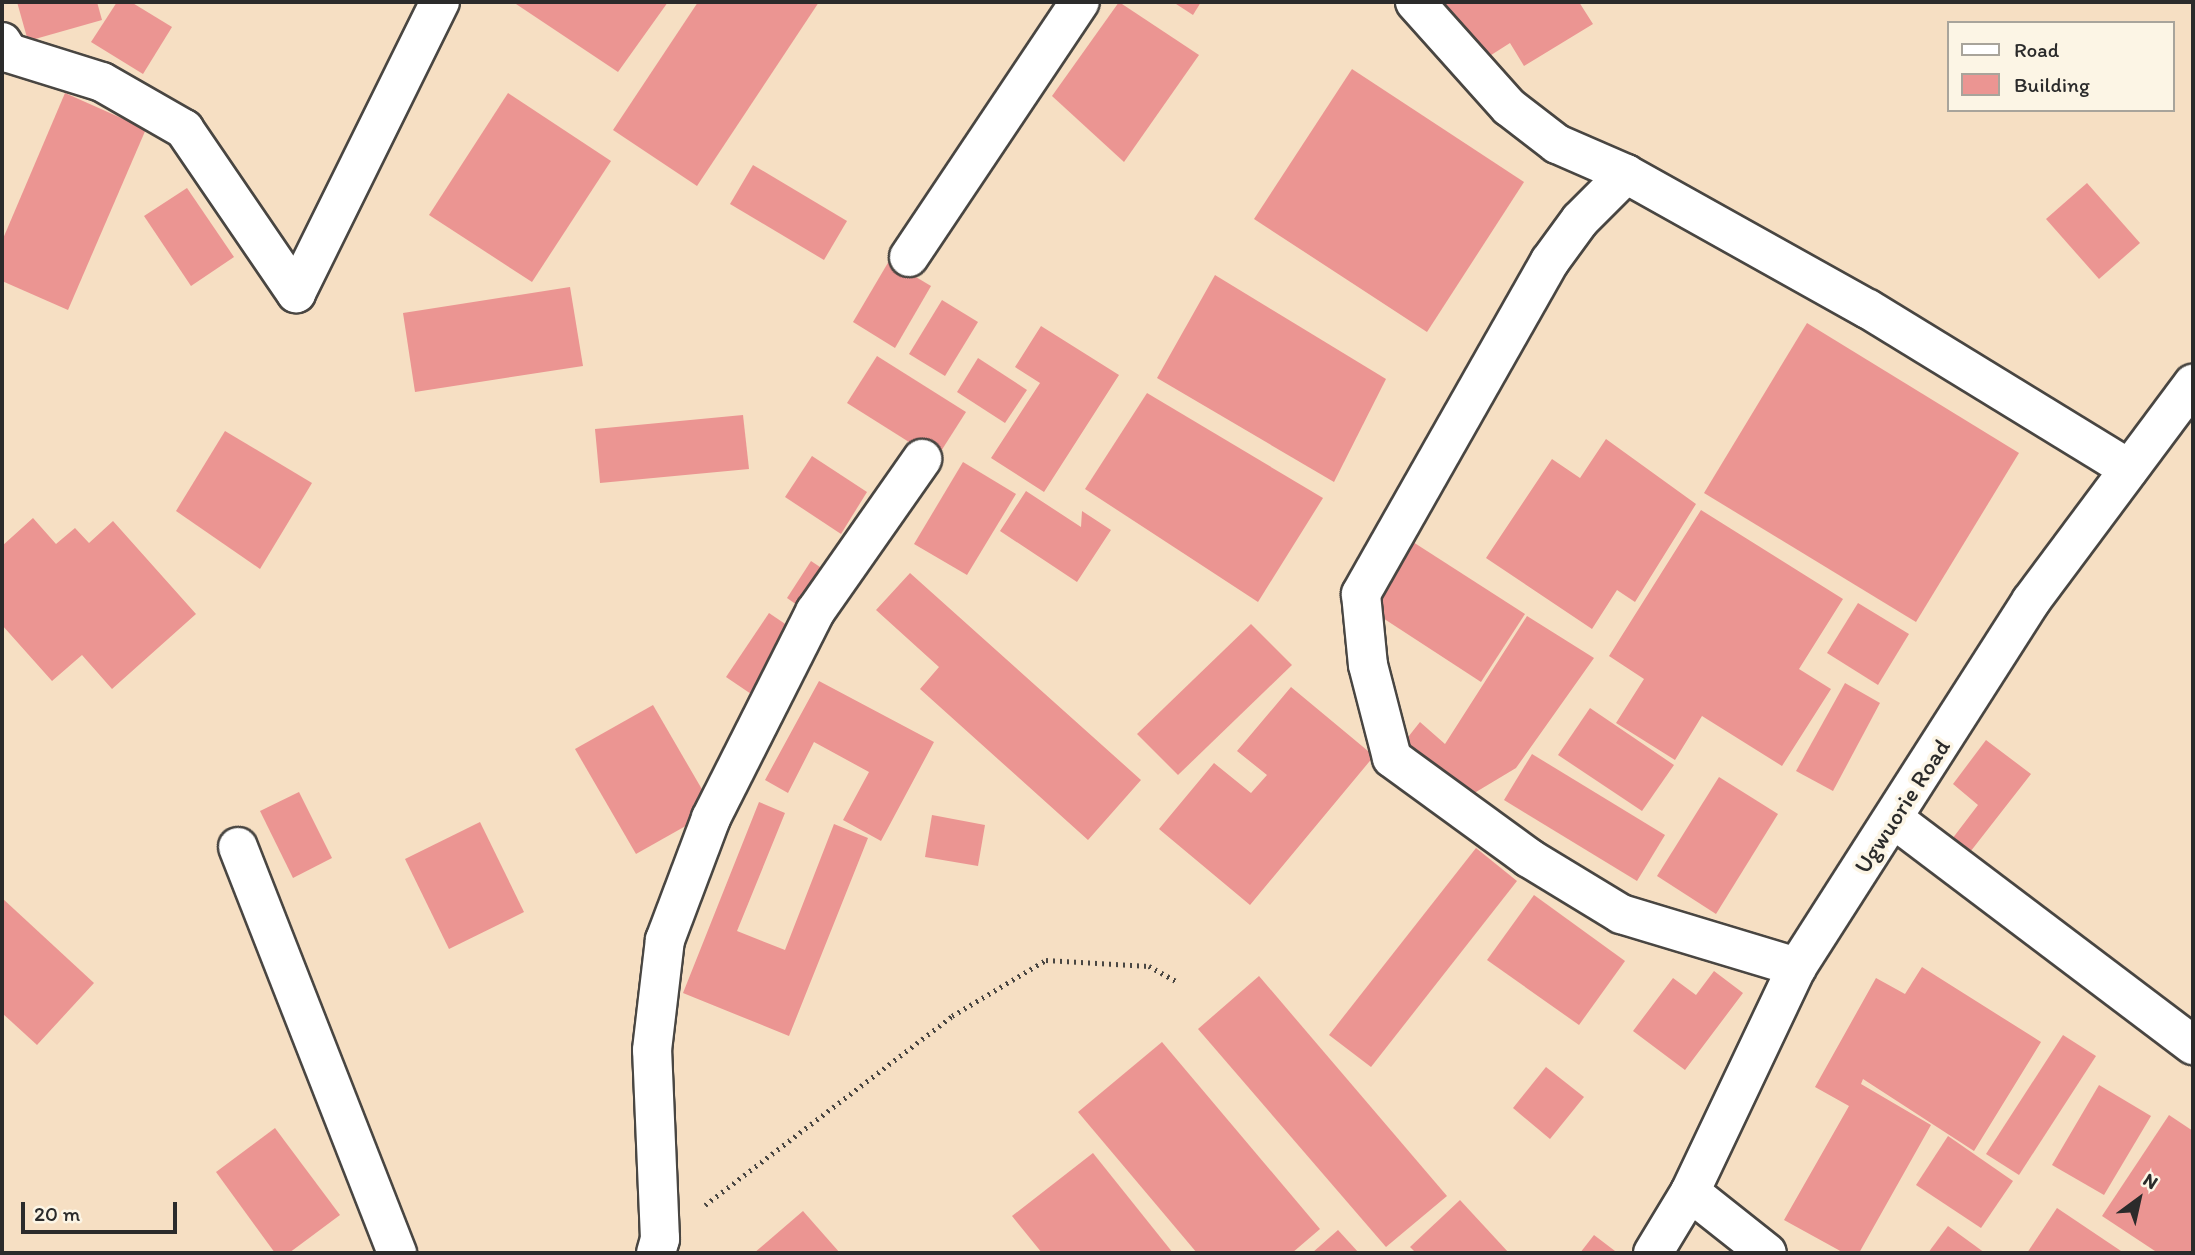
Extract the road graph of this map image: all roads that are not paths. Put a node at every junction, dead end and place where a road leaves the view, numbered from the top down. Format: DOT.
graph roads {
  1 [pos="440,2"];
  2 [pos="1080,2"];
  3 [pos="1415,2"];
  4 [pos="2,42"];
  5 [pos="1626,174"];
  6 [pos="909,257"];
  7 [pos="2193,384"];
  8 [pos="922,459"];
  9 [pos="2129,469"];
  10 [pos="1894,819"];
  11 [pos="238,847"];
  12 [pos="1797,967"];
  13 [pos="2193,1045"];
  14 [pos="1690,1192"];
  15 [pos="658,1246"];
  16 [pos="397,1253"];
  17 [pos="1653,1253"];
  18 [pos="1768,1253"];
  1 -- 4 [label="street"];
  2 -- 6 [label="street"];
  3 -- 5 [label="street"];
  5 -- 9 [label="street"];
  5 -- 12 [label="street"];
  7 -- 9 [label="street, Ugwuorie Road"];
  8 -- 15 [label="street"];
  9 -- 10 [label="street, Ugwuorie Road"];
  10 -- 12 [label="street, Ugwuorie Road"];
  10 -- 13 [label="street"];
  11 -- 16 [label="street"];
  12 -- 14 [label="street, Ugwuorie Road"];
  14 -- 17 [label="street, Ugwuorie Road"];
  14 -- 18 [label="street"];
}
